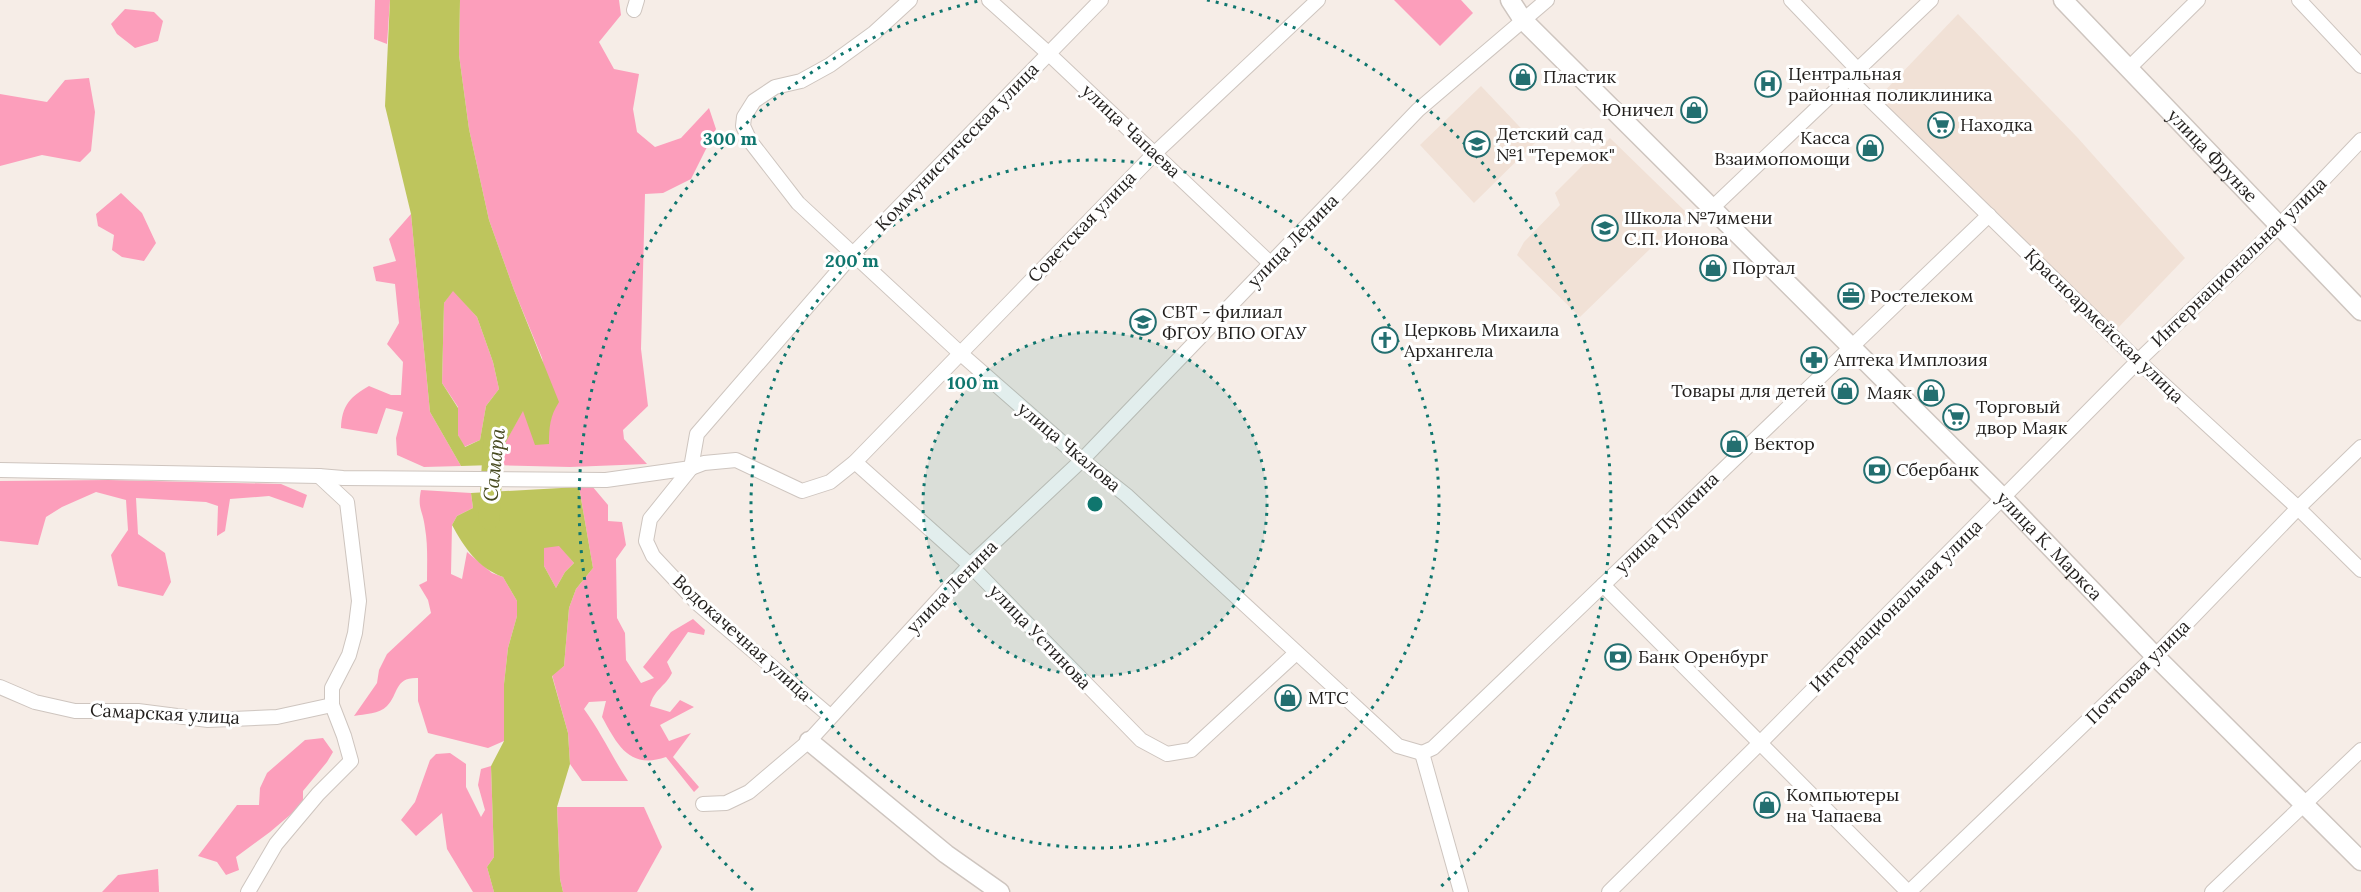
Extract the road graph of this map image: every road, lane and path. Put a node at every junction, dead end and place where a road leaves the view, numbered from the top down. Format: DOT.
graph roads {
  1 [pos="910,0"];
  2 [pos="989,0"];
  3 [pos="1101,0"];
  4 [pos="1318,0"];
  5 [pos="1510,0"];
  6 [pos="1547,0"];
  7 [pos="1791,0"];
  8 [pos="1931,0"];
  9 [pos="2063,0"];
  10 [pos="2198,0"];
  11 [pos="2299,0"];
  12 [pos="1523,20"];
  13 [pos="1049,54"];
  14 [pos="2361,66"];
  15 [pos="2130,68"];
  16 [pos="1854,75"];
  17 [pos="2361,140"];
  18 [pos="1155,153"];
  19 [pos="1711,209"];
  20 [pos="1989,215"];
  21 [pos="2279,226"];
  22 [pos="852,255"];
  23 [pos="1271,264"];
  24 [pos="2361,311"];
  25 [pos="1851,348"];
  26 [pos="960,353"];
  27 [pos="2138,361"];
  28 [pos="2361,447"];
  29 [pos="1082,460"];
  30 [pos="855,462"];
  31 [pos="691,468"];
  32 [pos="0,470"];
  33 [pos="319,476"];
  34 [pos="2003,498"];
  35 [pos="2298,508"];
  36 [pos="970,566"];
  37 [pos="2361,570"];
  38 [pos="1603,585"];
  39 [pos="1296,653"];
  40 [pos="2156,657"];
  41 [pos="0,687"];
  42 [pos="332,705"];
  43 [pos="830,716"];
  44 [pos="808,741"];
  45 [pos="1761,742"];
  46 [pos="2361,750"];
  47 [pos="1422,753"];
  48 [pos="703,804"];
  49 [pos="2304,805"];
  50 [pos="2361,861"];
  51 [pos="248,892"];
  52 [pos="1000,892"];
  53 [pos="1461,892"];
  54 [pos="1609,892"];
  55 [pos="1908,892"];
  56 [pos="2212,892"];
  1 -- 22 [label="street, улица Чкалова"];
  2 -- 13 [label="street, улица Чапаева"];
  3 -- 13 [label="street, Коммунистическая улица"];
  4 -- 18 [label="street, Советская улица"];
  5 -- 12 [label="main road, улица К. Маркса"];
  6 -- 12 [label="street, улица Ленина"];
  7 -- 16 [label="street, Красноармейская улица"];
  8 -- 16 [label="street"];
  9 -- 15 [label="main road, улица Фрунзе"];
  10 -- 15 [label="street"];
  11 -- 14 [label="street"];
  12 -- 19 [label="main road, улица К. Маркса"];
  12 -- 23 [label="street, улица Ленина"];
  13 -- 18 [label="street, улица Чапаева"];
  13 -- 22 [label="street, Коммунистическая улица"];
  15 -- 21 [label="main road, улица Фрунзе"];
  16 -- 19 [label="street"];
  16 -- 20 [label="street, Красноармейская улица"];
  17 -- 21 [label="street, Интернациональная улица"];
  18 -- 23 [label="street, улица Чапаева"];
  18 -- 26 [label="street, Советская улица"];
  19 -- 25 [label="main road, улица К. Маркса"];
  20 -- 25 [label="street, улица Пушкина"];
  20 -- 27 [label="street, Красноармейская улица"];
  21 -- 24 [label="main road, улица Фрунзе"];
  21 -- 27 [label="street, Интернациональная улица"];
  22 -- 26 [label="street, улица Чкалова"];
  22 -- 31 [label="street, Коммунистическая улица"];
  23 -- 29 [label="street, улица Ленина"];
  25 -- 34 [label="main road, улица К. Маркса"];
  25 -- 38 [label="street, улица Пушкина"];
  26 -- 29 [label="street, улица Чкалова"];
  26 -- 30 [label="street, Советская улица"];
  27 -- 34 [label="street, Интернациональная улица"];
  27 -- 35 [label="street, Красноармейская улица"];
  28 -- 35 [label="street, Почтовая улица"];
  29 -- 36 [label="street, улица Ленина"];
  29 -- 39 [label="street, улица Чкалова"];
  30 -- 31 [label="street"];
  30 -- 36 [label="street, улица Устинова"];
  31 -- 33 [label="street"];
  31 -- 43 [label="street, Водокачечная улица"];
  32 -- 33 [label="street"];
  33 -- 42 [label="street"];
  34 -- 40 [label="main road, улица К. Маркса"];
  34 -- 45 [label="street, Интернациональная улица"];
  35 -- 37 [label="street, Красноармейская улица"];
  35 -- 40 [label="street, Почтовая улица"];
  36 -- 39 [label="street, улица Устинова"];
  36 -- 43 [label="street, улица Ленина"];
  38 -- 45 [label="street"];
  38 -- 47 [label="street, улица Пушкина"];
  39 -- 47 [label="street, улица Чкалова"];
  40 -- 49 [label="main road, улица К. Маркса"];
  40 -- 55 [label="street, Почтовая улица"];
  41 -- 42 [label="street, Самарская улица"];
  42 -- 51 [label="street"];
  43 -- 44 [label="street, улица Ленина"];
  44 -- 48 [label="street, улица Ленина"];
  44 -- 52 [label="main road"];
  45 -- 54 [label="street, Интернациональная улица"];
  45 -- 55 [label="street"];
  46 -- 49 [label="street"];
  47 -- 53 [label="street"];
  49 -- 50 [label="main road, улица К. Маркса"];
  49 -- 56 [label="street"];
}
